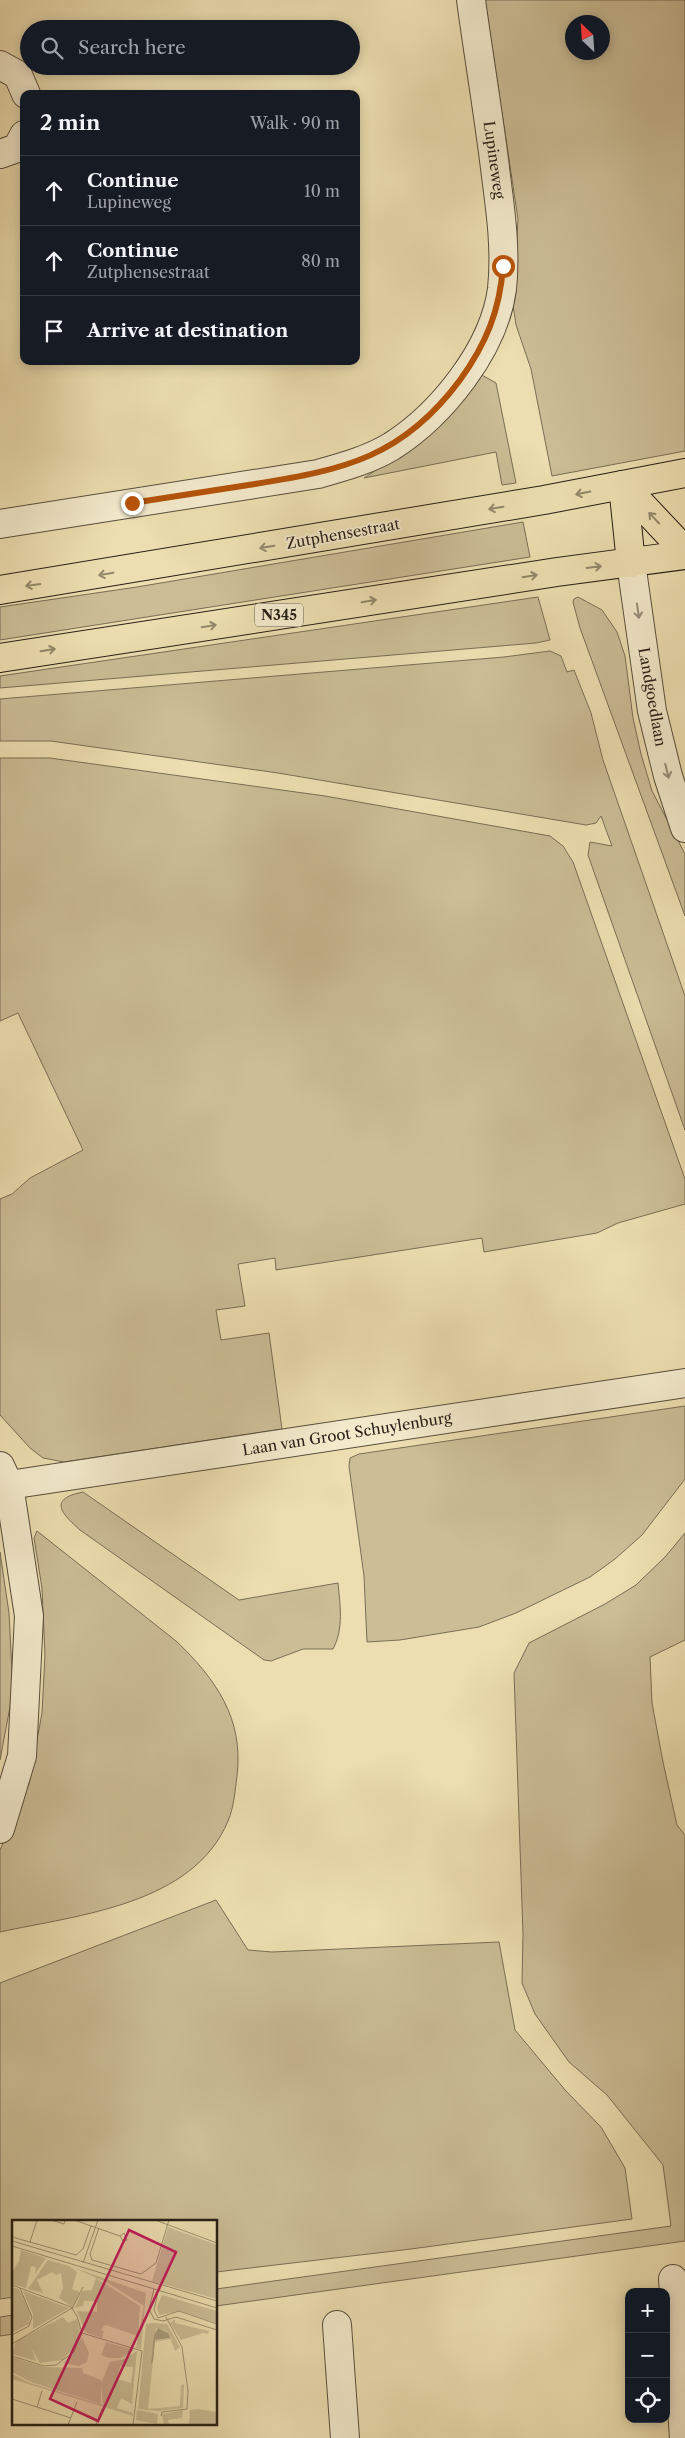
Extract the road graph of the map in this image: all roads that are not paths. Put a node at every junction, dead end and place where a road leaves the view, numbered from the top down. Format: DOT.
graph roads {
  1 [pos="471,0"];
  2 [pos="0,65"];
  3 [pos="24,90"];
  4 [pos="20,142"];
  5 [pos="0,154"];
  6 [pos="685,473"];
  7 [pos="623,486"];
  8 [pos="0,524"];
  9 [pos="685,553"];
  10 [pos="631,563"];
  11 [pos="0,590"];
  12 [pos="0,658"];
  13 [pos="685,828"];
  14 [pos="685,1383"];
  15 [pos="5,1476"];
  16 [pos="0,1829"];
  17 [pos="673,2279"];
  18 [pos="337,2325"];
  19 [pos="345,2438"];
  20 [pos="684,2438"];
  1 -- 8 [label="street, Lupineweg"];
  2 -- 3 [label="street"];
  4 -- 5 [label="street"];
  6 -- 7 [label="main road, Zutphensestraat"];
  9 -- 7 [label="main road, one-way"];
  7 -- 10 [label="main road"];
  7 -- 11 [label="main road, Zutphensestraat, one-way"];
  9 -- 10 [label="main road, N345"];
  12 -- 10 [label="main road, N345, one-way"];
  10 -- 13 [label="street, Landgoedlaan, one-way"];
  14 -- 15 [label="street, Laan van Groot Schuylenburg"];
  15 -- 16 [label="street, Laan van Groot Schuylenburg"];
  17 -- 20 [label="street"];
  18 -- 19 [label="street"];
}
